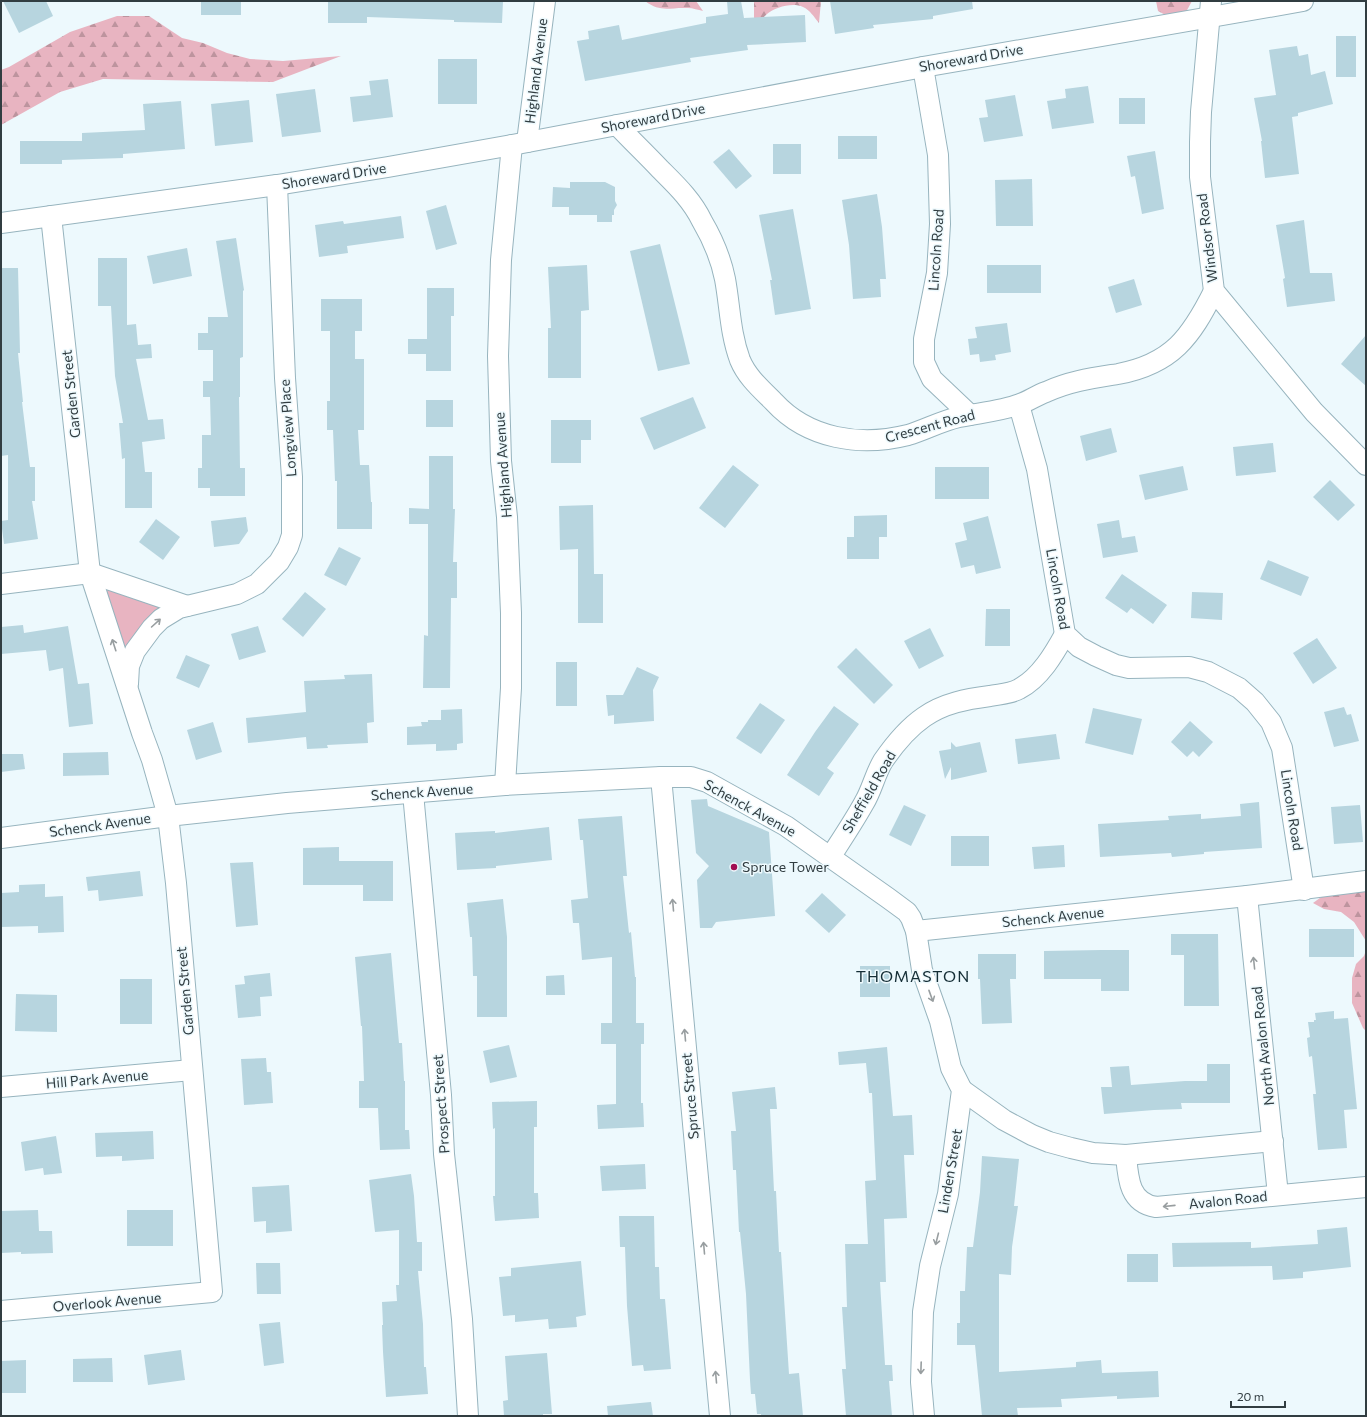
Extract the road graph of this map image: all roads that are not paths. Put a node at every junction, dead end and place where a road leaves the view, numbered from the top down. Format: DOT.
graph roads {
  1 [pos="545,1"];
  2 [pos="1303,1"];
  3 [pos="1210,9"];
  4 [pos="923,67"];
  5 [pos="617,125"];
  6 [pos="519,143"];
  7 [pos="277,185"];
  8 [pos="51,216"];
  9 [pos="1,223"];
  10 [pos="1214,291"];
  11 [pos="1019,405"];
  12 [pos="970,415"];
  13 [pos="1366,465"];
  14 [pos="90,573"];
  15 [pos="1,584"];
  16 [pos="187,606"];
  17 [pos="1065,634"];
  18 [pos="130,695"];
  19 [pos="661,777"];
  20 [pos="504,785"];
  21 [pos="413,793"];
  22 [pos="168,816"];
  23 [pos="1,838"];
  24 [pos="831,856"];
  25 [pos="1366,881"];
  26 [pos="1304,890"];
  27 [pos="1247,896"];
  28 [pos="916,931"];
  29 [pos="192,1070"];
  30 [pos="1,1088"];
  31 [pos="962,1090"];
  32 [pos="1273,1140"];
  33 [pos="1126,1155"];
  34 [pos="1366,1187"];
  35 [pos="1278,1195"];
  36 [pos="212,1292"];
  37 [pos="1,1311"];
  38 [pos="468,1416"];
  39 [pos="720,1416"];
  40 [pos="924,1416"];
  1 -- 6 [label="street, Highland Avenue"];
  2 -- 3 [label="street, Shoreward Drive"];
  3 -- 4 [label="street, Shoreward Drive"];
  3 -- 10 [label="street, Windsor Road"];
  4 -- 5 [label="street, Shoreward Drive"];
  4 -- 12 [label="street, Lincoln Road"];
  5 -- 6 [label="street, Shoreward Drive"];
  5 -- 12 [label="street, Crescent Road"];
  6 -- 7 [label="street, Shoreward Drive"];
  6 -- 20 [label="street, Highland Avenue"];
  7 -- 8 [label="street, Shoreward Drive"];
  7 -- 16 [label="street, Longview Place"];
  8 -- 9 [label="street, Shoreward Drive"];
  8 -- 14 [label="street, Garden Street"];
  10 -- 11 [label="street, Crescent Road"];
  10 -- 13 [label="street, Windsor Road"];
  11 -- 12 [label="street, Crescent Road"];
  11 -- 17 [label="street, Lincoln Road"];
  14 -- 15 [label="street"];
  14 -- 16 [label="street"];
  18 -- 14 [label="street, Garden Street, one-way"];
  18 -- 16 [label="street, Garden Street, one-way"];
  17 -- 24 [label="street, Sheffield Road"];
  17 -- 26 [label="street, Lincoln Road"];
  18 -- 22 [label="street, Garden Street"];
  19 -- 20 [label="street, Schenck Avenue"];
  19 -- 24 [label="street, Schenck Avenue"];
  39 -- 19 [label="street, Spruce Street, one-way"];
  20 -- 21 [label="street, Schenck Avenue"];
  21 -- 22 [label="street, Schenck Avenue"];
  21 -- 38 [label="street, Prospect Street"];
  22 -- 23 [label="street, Schenck Avenue"];
  22 -- 29 [label="street, Garden Street"];
  24 -- 28 [label="street, Schenck Avenue"];
  25 -- 26 [label="street, Schenck Avenue"];
  26 -- 27 [label="street, Schenck Avenue"];
  27 -- 28 [label="street, Schenck Avenue"];
  32 -- 27 [label="street, North Avalon Road, one-way"];
  28 -- 31 [label="street, one-way"];
  29 -- 30 [label="street, Hill Park Avenue"];
  29 -- 36 [label="street, Garden Street"];
  31 -- 33 [label="street"];
  31 -- 40 [label="street, Linden Street, one-way"];
  32 -- 33 [label="street"];
  32 -- 35 [label="street, North Avalon Road"];
  35 -- 33 [label="street, Avalon Road, one-way"];
  34 -- 35 [label="street, Avalon Road"];
  36 -- 37 [label="street, Overlook Avenue"];
}
